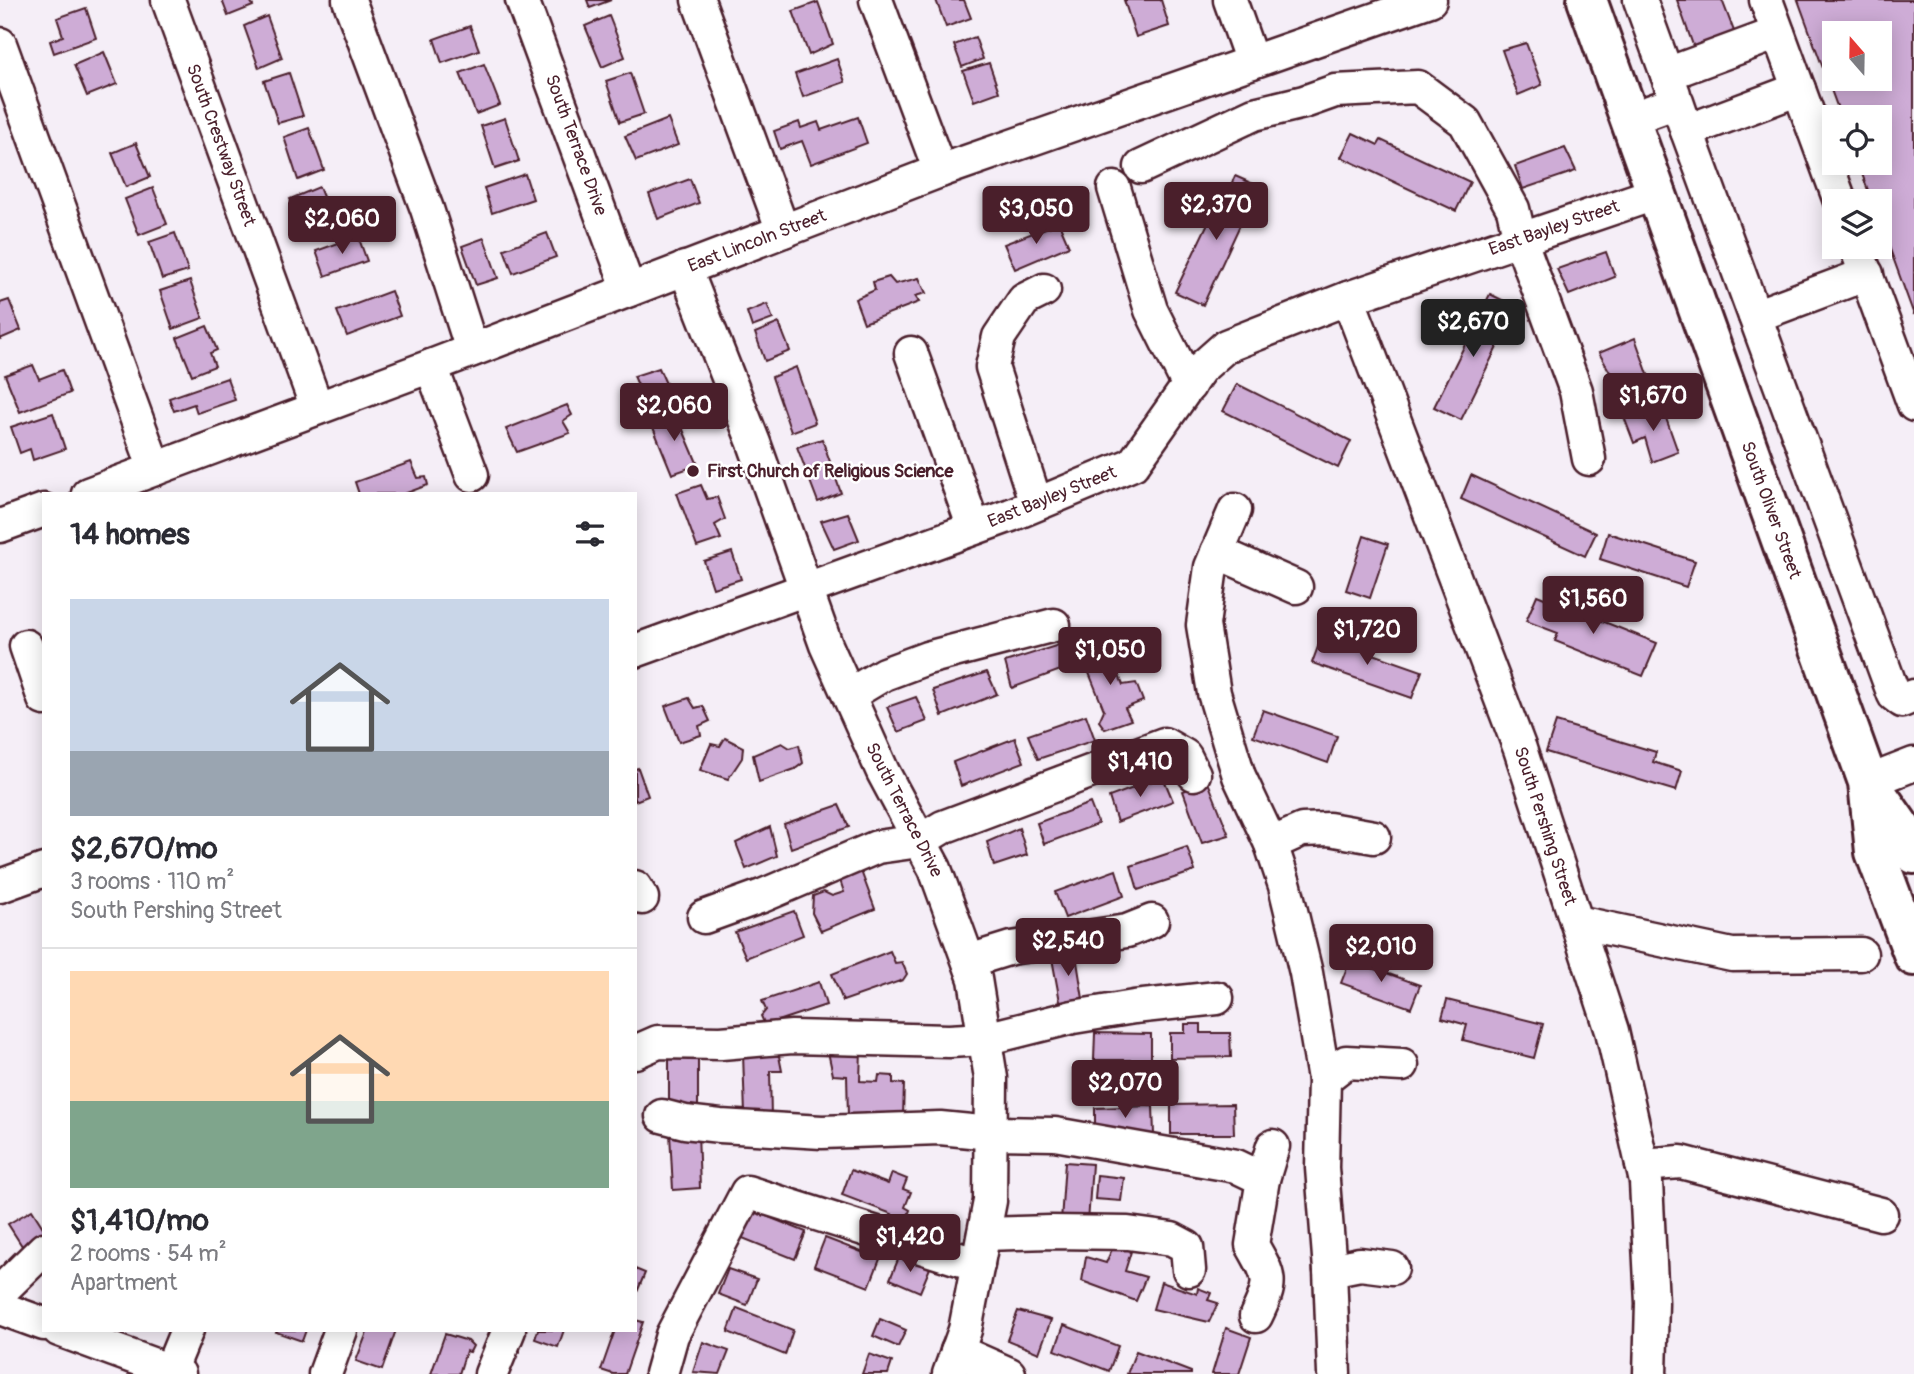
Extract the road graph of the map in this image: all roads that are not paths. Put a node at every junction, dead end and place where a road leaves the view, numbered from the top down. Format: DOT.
graph roads {
  1 [pos="168,0"];
  2 [pos="349,0"];
  3 [pos="522,0"];
  4 [pos="698,0"];
  5 [pos="876,0"];
  6 [pos="1230,0"];
  7 [pos="1430,0"];
  8 [pos="1587,0"];
  9 [pos="1640,0"];
  10 [pos="1766,0"];
  11 [pos="1778,33"];
  12 [pos="0,44"];
  13 [pos="1252,62"];
  14 [pos="1799,89"];
  15 [pos="1677,102"];
  16 [pos="1630,119"];
  17 [pos="1141,167"];
  18 [pos="940,171"];
  19 [pos="1114,188"];
  20 [pos="1836,189"];
  21 [pos="1657,193"];
  22 [pos="783,231"];
  23 [pos="1520,239"];
  24 [pos="1862,261"];
  25 [pos="685,268"];
  26 [pos="629,290"];
  27 [pos="1044,290"];
  28 [pos="1348,298"];
  29 [pos="1755,316"];
  30 [pos="472,350"];
  31 [pos="911,353"];
  32 [pos="431,366"];
  33 [pos="1189,386"];
  34 [pos="1914,405"];
  35 [pos="317,408"];
  36 [pos="1589,459"];
  37 [pos="155,469"];
  38 [pos="472,475"];
  39 [pos="93,492"];
  40 [pos="1036,504"];
  41 [pos="1235,510"];
  42 [pos="42,511"];
  43 [pos="1,521"];
  44 [pos="974,528"];
  45 [pos="1217,552"];
  46 [pos="1296,587"];
  47 [pos="807,590"];
  48 [pos="1054,625"];
  49 [pos="26,646"];
  50 [pos="637,650"];
  51 [pos="42,693"];
  52 [pos="849,695"];
  53 [pos="1914,696"];
  54 [pos="1914,764"];
  55 [pos="1194,774"];
  56 [pos="1868,782"];
  57 [pos="1374,837"];
  58 [pos="920,841"];
  59 [pos="1271,845"];
  60 [pos="1914,854"];
  61 [pos="42,871"];
  62 [pos="0,886"];
  63 [pos="704,916"];
  64 [pos="1152,921"];
  65 [pos="1577,922"];
  66 [pos="1861,954"];
  67 [pos="1914,956"];
  68 [pos="969,961"];
  69 [pos="1217,998"];
  70 [pos="985,1039"];
  71 [pos="637,1051"];
  72 [pos="1402,1065"];
  73 [pos="1324,1079"];
  74 [pos="662,1116"];
  75 [pos="991,1133"];
  76 [pos="1273,1146"];
  77 [pos="1642,1165"];
  78 [pos="1263,1179"];
  79 [pos="1881,1214"];
  80 [pos="984,1234"];
  81 [pos="42,1251"];
  82 [pos="978,1265"];
  83 [pos="1392,1268"];
  84 [pos="1189,1270"];
  85 [pos="1330,1270"];
  86 [pos="0,1296"];
  87 [pos="0,1308"];
  88 [pos="1256,1316"];
  89 [pos="42,1324"];
  90 [pos="64,1332"];
  91 [pos="186,1332"];
  92 [pos="340,1332"];
  93 [pos="508,1332"];
  94 [pos="953,1362"];
  95 [pos="173,1373"];
  96 [pos="325,1374"];
  97 [pos="491,1374"];
  98 [pos="661,1374"];
  99 [pos="1009,1374"];
  100 [pos="1334,1374"];
  101 [pos="1650,1374"];
  1 -- 35 [label="street, South Crestway Street"];
  2 -- 30 [label="street"];
  3 -- 26 [label="street, South Terrace Drive"];
  4 -- 22 [label="street"];
  5 -- 18 [label="street"];
  6 -- 13 [label="street"];
  7 -- 13 [label="street, East Lincoln Street"];
  8 -- 16 [label="main road, South Oliver Street"];
  9 -- 15 [label="street"];
  10 -- 11 [label="street"];
  11 -- 14 [label="street"];
  11 -- 15 [label="street"];
  12 -- 37 [label="street"];
  13 -- 18 [label="street, East Lincoln Street"];
  14 -- 15 [label="street"];
  14 -- 20 [label="street"];
  15 -- 16 [label="street"];
  15 -- 29 [label="street"];
  16 -- 21 [label="main road, South Oliver Street"];
  17 -- 23 [label="street"];
  18 -- 22 [label="street, East Lincoln Street"];
  19 -- 33 [label="street"];
  21 -- 23 [label="street, East Bayley Street"];
  21 -- 56 [label="main road, South Oliver Street"];
  22 -- 25 [label="street, East Lincoln Street"];
  23 -- 28 [label="street, East Bayley Street"];
  23 -- 36 [label="street"];
  24 -- 29 [label="street"];
  24 -- 34 [label="street"];
  25 -- 26 [label="street, East Lincoln Street"];
  25 -- 47 [label="street, South Terrace Drive"];
  26 -- 30 [label="street, East Lincoln Street"];
  27 -- 40 [label="street"];
  28 -- 33 [label="street, East Bayley Street"];
  28 -- 65 [label="street, South Pershing Street"];
  29 -- 53 [label="street"];
  30 -- 32 [label="street, East Lincoln Street"];
  31 -- 44 [label="street"];
  32 -- 35 [label="street, East Lincoln Street"];
  32 -- 38 [label="street"];
  33 -- 40 [label="street, East Bayley Street"];
  35 -- 37 [label="street, East Lincoln Street"];
  37 -- 39 [label="street, East Lincoln Street"];
  40 -- 44 [label="street, East Bayley Street"];
  41 -- 45 [label="street"];
  42 -- 43 [label="street"];
  44 -- 47 [label="street, East Bayley Street"];
  45 -- 46 [label="street"];
  45 -- 59 [label="street"];
  47 -- 50 [label="street, East Bayley Street"];
  47 -- 52 [label="street, South Terrace Drive"];
  48 -- 52 [label="street"];
  49 -- 51 [label="street"];
  52 -- 58 [label="street, South Terrace Drive"];
  54 -- 56 [label="street"];
  55 -- 58 [label="street"];
  56 -- 60 [label="main road, South Oliver Street"];
  56 -- 67 [label="main road, South Oliver Street"];
  57 -- 59 [label="street"];
  58 -- 63 [label="street"];
  58 -- 68 [label="street, South Terrace Drive"];
  59 -- 73 [label="street"];
  61 -- 62 [label="street"];
  64 -- 68 [label="street"];
  65 -- 66 [label="street"];
  65 -- 77 [label="street, South Pershing Street"];
  68 -- 70 [label="street, South Terrace Drive"];
  69 -- 70 [label="street"];
  70 -- 71 [label="street"];
  70 -- 75 [label="street, South Terrace Drive"];
  72 -- 73 [label="street"];
  73 -- 85 [label="street"];
  74 -- 75 [label="street"];
  75 -- 78 [label="street"];
  75 -- 80 [label="street, South Terrace Drive"];
  76 -- 78 [label="street"];
  77 -- 79 [label="street"];
  77 -- 101 [label="street, South Pershing Street"];
  78 -- 88 [label="street"];
  80 -- 82 [label="street, South Terrace Drive"];
  80 -- 84 [label="street"];
  81 -- 86 [label="street"];
  82 -- 94 [label="street, South Terrace Drive"];
  82 -- 98 [label="street"];
  83 -- 85 [label="street"];
  85 -- 100 [label="street"];
  87 -- 89 [label="street"];
  90 -- 95 [label="street"];
  91 -- 95 [label="street"];
  92 -- 96 [label="street"];
  93 -- 97 [label="street"];
  94 -- 99 [label="street"];
}
